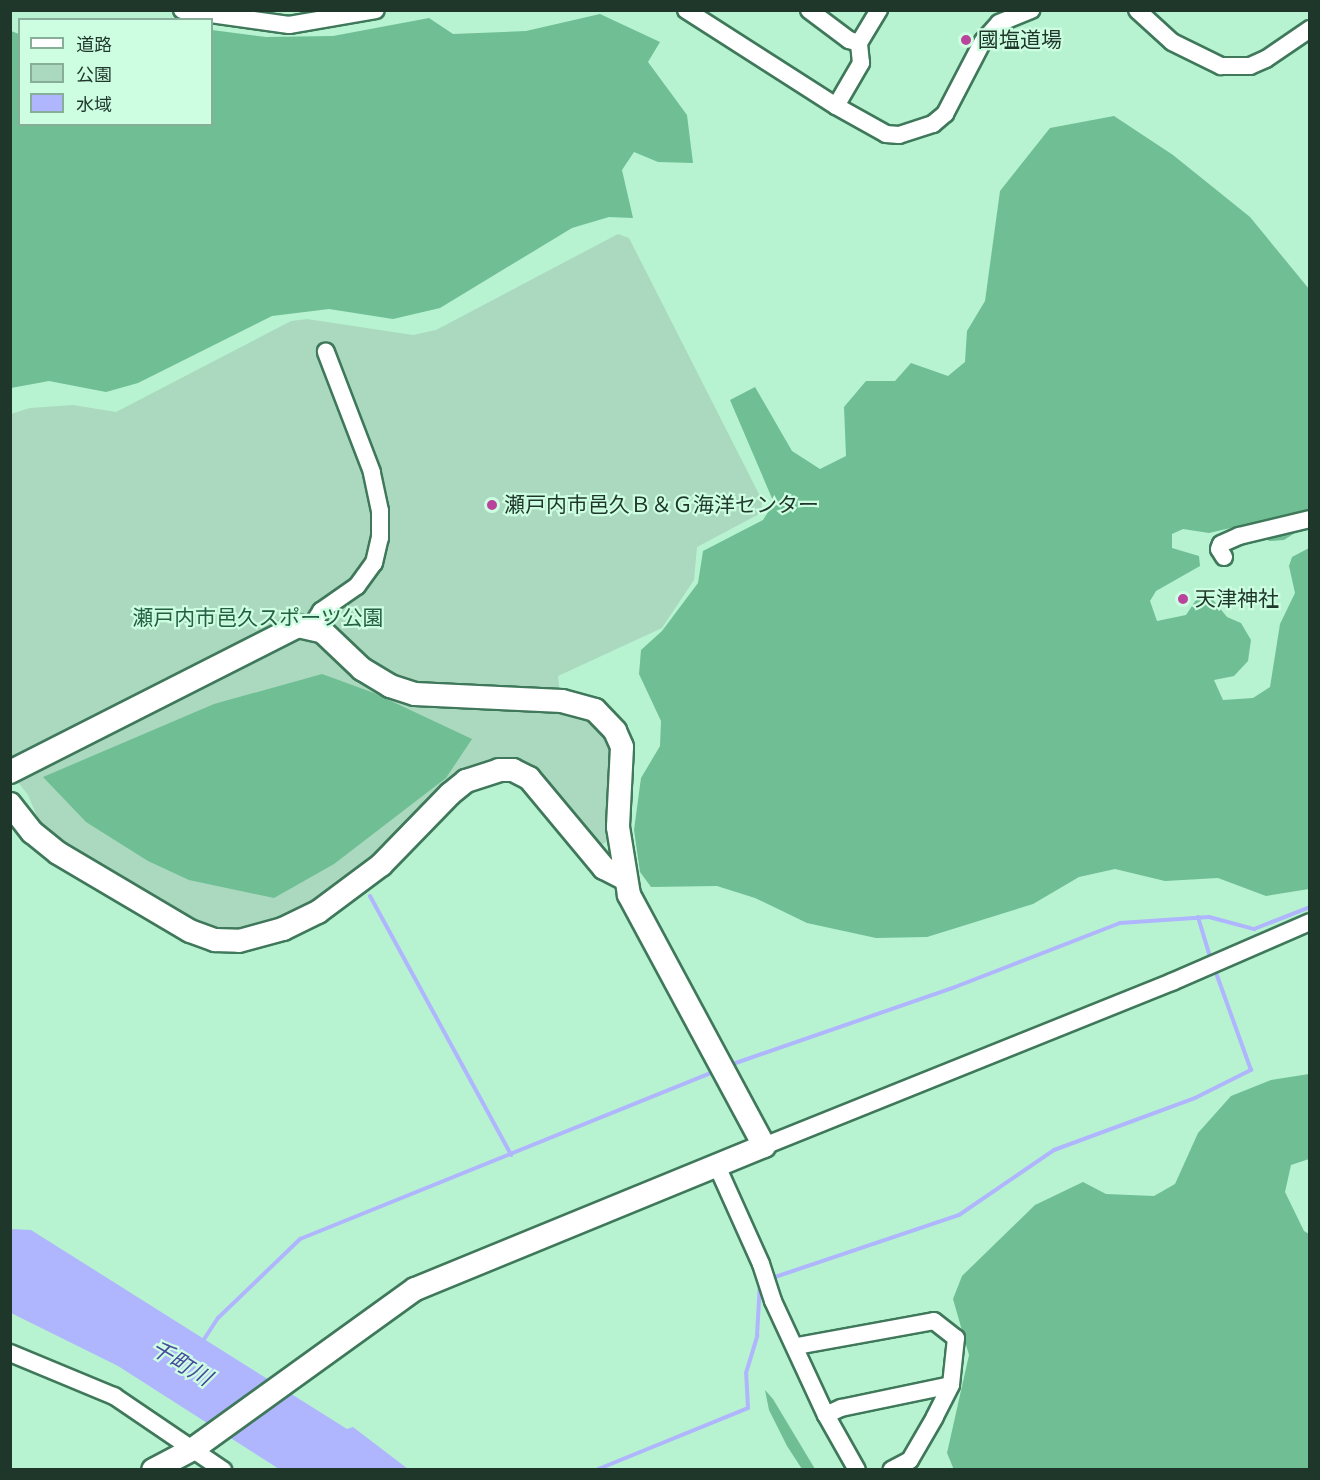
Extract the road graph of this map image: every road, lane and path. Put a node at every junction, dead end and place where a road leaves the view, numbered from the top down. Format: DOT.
graph roads {
  1 [pos="182,10"];
  2 [pos="376,10"];
  3 [pos="686,10"];
  4 [pos="809,10"];
  5 [pos="879,10"];
  6 [pos="1031,10"];
  7 [pos="1144,12"];
  8 [pos="1006,15"];
  9 [pos="1310,30"];
  10 [pos="860,43"];
  11 [pos="836,106"];
  12 [pos="326,352"];
  13 [pos="1310,519"];
  14 [pos="1224,557"];
  15 [pos="311,627"];
  16 [pos="10,772"];
  17 [pos="10,804"];
  18 [pos="624,878"];
  19 [pos="1310,922"];
  20 [pos="764,1146"];
  21 [pos="717,1166"];
  22 [pos="796,1346"];
  23 [pos="10,1353"];
  24 [pos="951,1385"];
  25 [pos="826,1415"];
  26 [pos="198,1446"];
  27 [pos="153,1470"];
  28 [pos="223,1470"];
  29 [pos="857,1470"];
  30 [pos="891,1470"];
  1 -- 2 [label="street"];
  3 -- 11 [label="street"];
  4 -- 10 [label="street"];
  5 -- 10 [label="street"];
  6 -- 8 [label="street"];
  7 -- 9 [label="street"];
  8 -- 11 [label="street"];
  10 -- 11 [label="street"];
  12 -- 15 [label="street"];
  13 -- 14 [label="street"];
  15 -- 16 [label="street"];
  15 -- 18 [label="street"];
  17 -- 18 [label="street"];
  18 -- 20 [label="street"];
  19 -- 20 [label="street"];
  20 -- 21 [label="street"];
  21 -- 22 [label="street"];
  21 -- 26 [label="street"];
  22 -- 24 [label="street"];
  22 -- 25 [label="street"];
  23 -- 26 [label="street"];
  24 -- 25 [label="street"];
  24 -- 30 [label="street"];
  25 -- 29 [label="street"];
  26 -- 27 [label="street"];
  26 -- 28 [label="street"];
}
